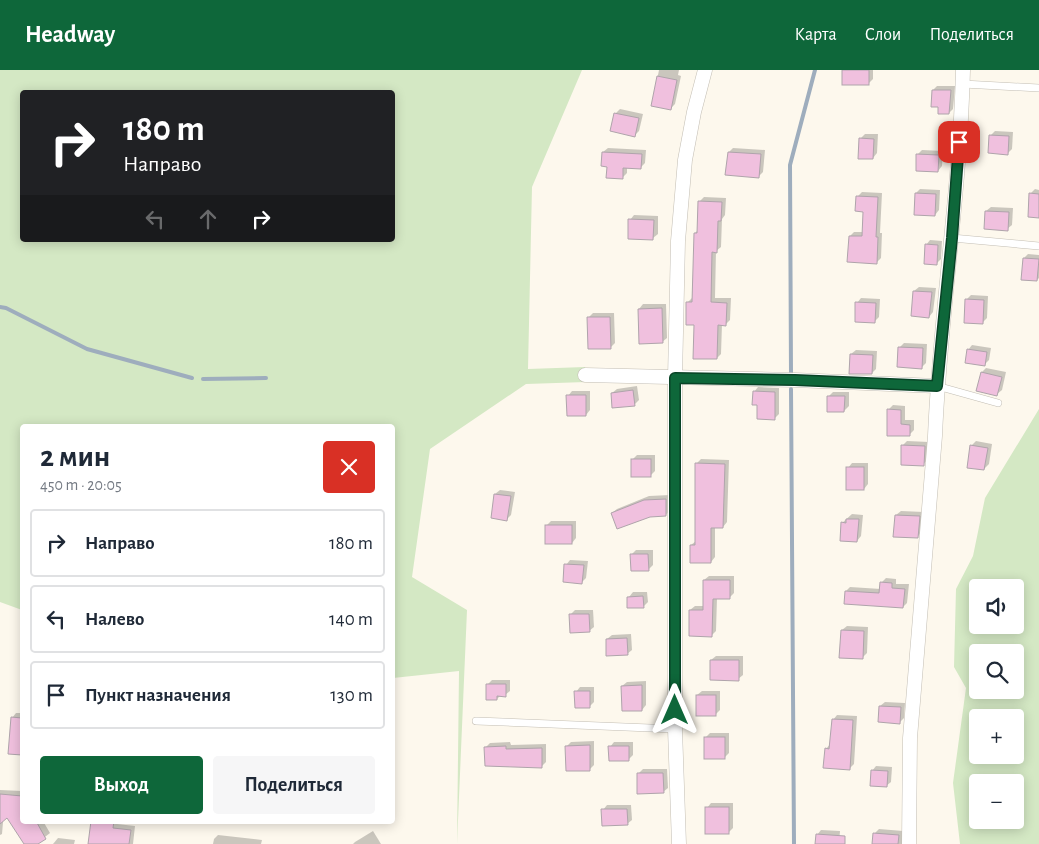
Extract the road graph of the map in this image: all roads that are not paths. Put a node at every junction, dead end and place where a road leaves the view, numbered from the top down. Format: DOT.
graph roads {
  1 [pos="705,70"];
  2 [pos="963,77"];
  3 [pos="1039,88"];
  4 [pos="952,238"];
  5 [pos="1039,246"];
  6 [pos="585,375"];
  7 [pos="675,378"];
  8 [pos="937,386"];
  9 [pos="998,403"];
  10 [pos="476,720"];
  11 [pos="675,729"];
  12 [pos="679,844"];
  13 [pos="909,844"];
  1 -- 7 [label="street"];
  2 -- 3 [label="lane"];
  2 -- 4 [label="street"];
  4 -- 5 [label="lane"];
  4 -- 8 [label="street"];
  6 -- 7 [label="street"];
  7 -- 8 [label="street"];
  7 -- 11 [label="street"];
  8 -- 9 [label="lane"];
  8 -- 13 [label="street"];
  10 -- 11 [label="lane"];
  11 -- 12 [label="street"];
}
